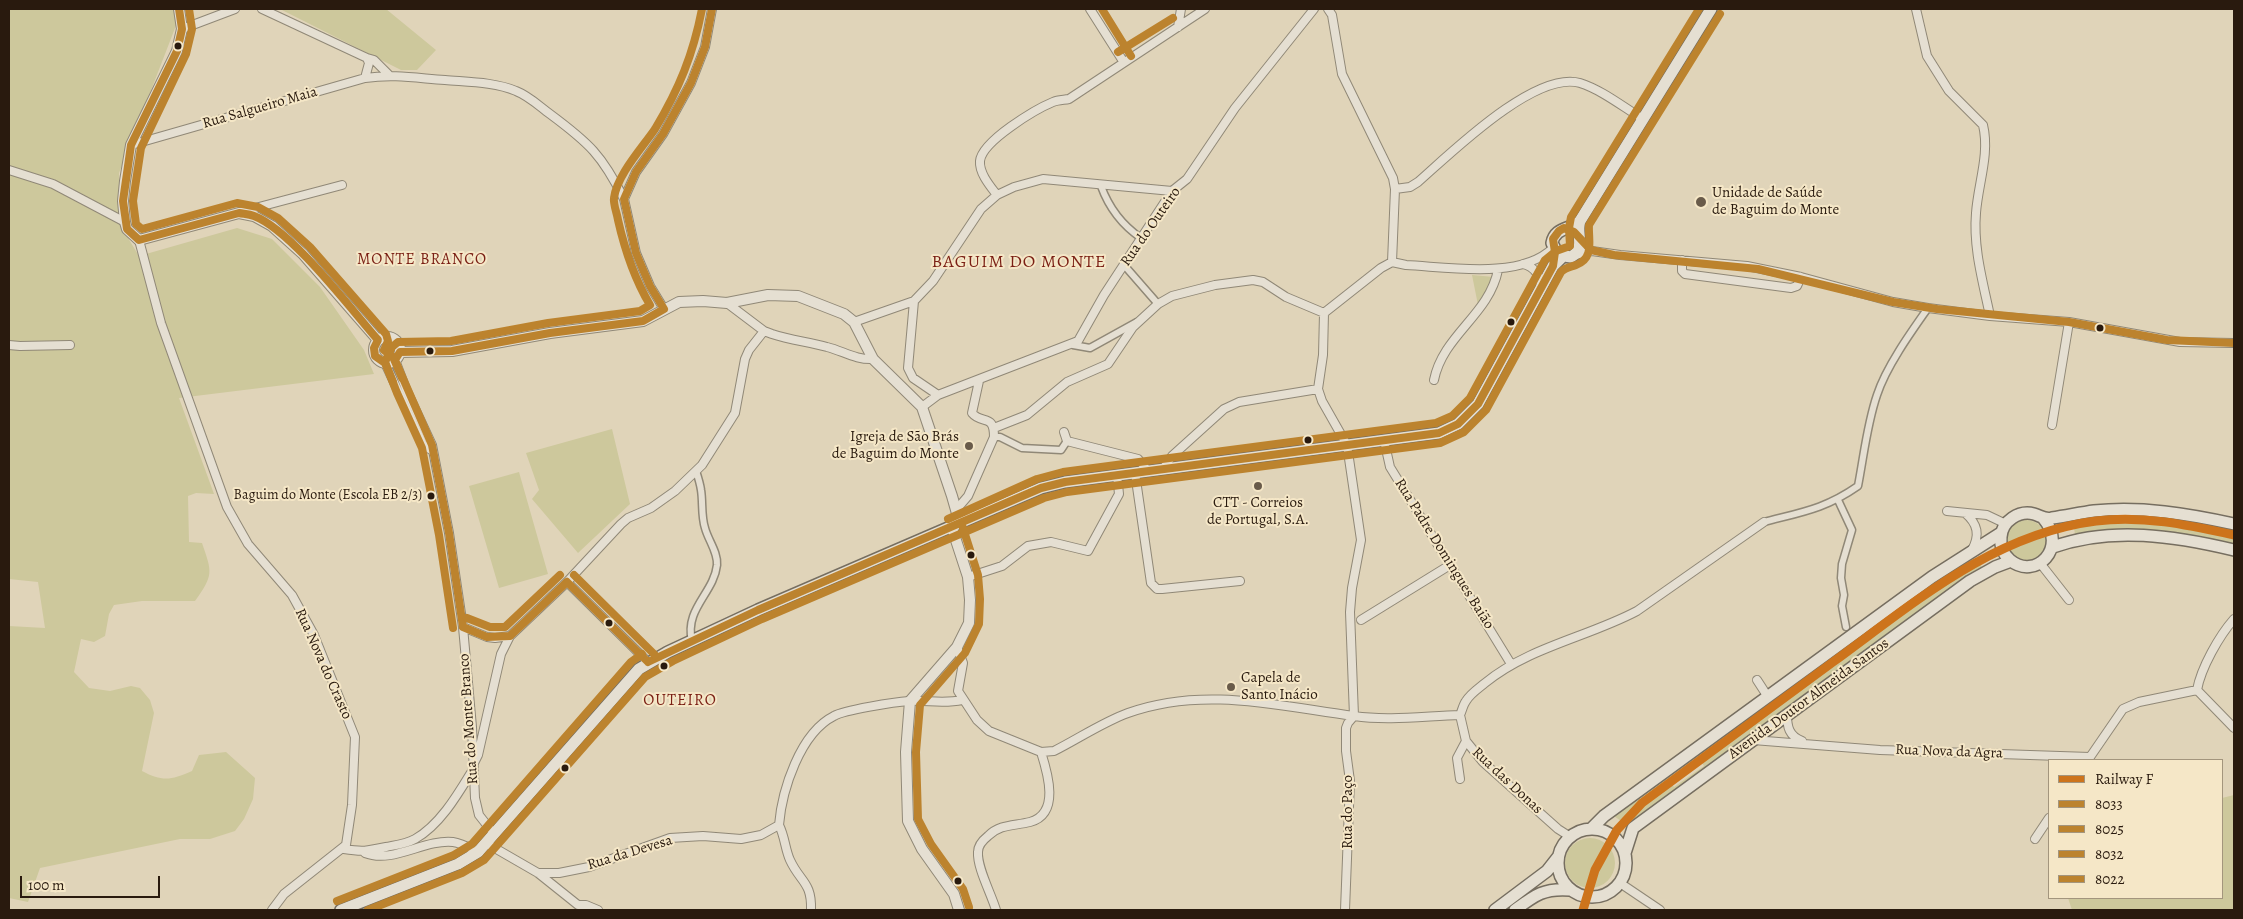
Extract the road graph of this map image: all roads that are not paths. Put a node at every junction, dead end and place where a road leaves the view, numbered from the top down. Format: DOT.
graph roads {
  1 [pos="180,9"];
  2 [pos="228,9"];
  3 [pos="262,9"];
  4 [pos="712,9"];
  5 [pos="1090,9"];
  6 [pos="1181,9"];
  7 [pos="1205,9"];
  8 [pos="1314,9"];
  9 [pos="1328,9"];
  10 [pos="1711,9"];
  11 [pos="1916,9"];
  12 [pos="1178,27"];
  13 [pos="182,29"];
  14 [pos="366,58"];
  15 [pos="1123,61"];
  16 [pos="389,75"];
  17 [pos="365,78"];
  18 [pos="1643,119"];
  19 [pos="132,145"];
  20 [pos="9,170"];
  21 [pos="342,185"];
  22 [pos="1101,186"];
  23 [pos="1395,189"];
  24 [pos="1172,191"];
  25 [pos="997,195"];
  26 [pos="624,199"];
  27 [pos="239,213"];
  28 [pos="1580,221"];
  29 [pos="125,222"];
  30 [pos="1568,229"];
  31 [pos="1141,238"];
  32 [pos="1580,239"];
  33 [pos="138,240"];
  34 [pos="1592,251"];
  35 [pos="1557,252"];
  36 [pos="1576,254"];
  37 [pos="1682,260"];
  38 [pos="1392,262"];
  39 [pos="1523,264"];
  40 [pos="1124,265"];
  41 [pos="1747,266"];
  42 [pos="1498,270"];
  43 [pos="1801,278"];
  44 [pos="1745,282"];
  45 [pos="1541,288"];
  46 [pos="914,301"];
  47 [pos="727,303"];
  48 [pos="1158,304"];
  49 [pos="1928,308"];
  50 [pos="664,309"];
  51 [pos="1324,314"];
  52 [pos="1990,316"];
  53 [pos="854,322"];
  54 [pos="1138,322"];
  55 [pos="2069,322"];
  56 [pos="764,331"];
  57 [pos="378,340"];
  58 [pos="2234,343"];
  59 [pos="9,345"];
  60 [pos="70,345"];
  61 [pos="1072,345"];
  62 [pos="394,358"];
  63 [pos="873,359"];
  64 [pos="1434,380"];
  65 [pos="979,381"];
  66 [pos="1318,389"];
  67 [pos="938,396"];
  68 [pos="922,408"];
  69 [pos="2052,425"];
  70 [pos="994,428"];
  71 [pos="1064,432"];
  72 [pos="994,437"];
  73 [pos="1384,440"];
  74 [pos="1067,441"];
  75 [pos="1347,445"];
  76 [pos="1163,469"];
  77 [pos="696,471"];
  78 [pos="1148,471"];
  79 [pos="1135,473"];
  80 [pos="1117,475"];
  81 [pos="1838,500"];
  82 [pos="956,510"];
  83 [pos="1946,511"];
  84 [pos="1965,513"];
  85 [pos="2043,518"];
  86 [pos="1764,522"];
  87 [pos="2234,524"];
  88 [pos="956,526"];
  89 [pos="2003,528"];
  90 [pos="2053,546"];
  91 [pos="2234,550"];
  92 [pos="1971,552"];
  93 [pos="2011,561"];
  94 [pos="2040,563"];
  95 [pos="1450,565"];
  96 [pos="968,577"];
  97 [pos="1240,581"];
  98 [pos="567,582"];
  99 [pos="2069,600"];
  100 [pos="2234,619"];
  101 [pos="1360,620"];
  102 [pos="463,626"];
  103 [pos="1846,627"];
  104 [pos="510,636"];
  105 [pos="692,641"];
  106 [pos="957,647"];
  107 [pos="648,662"];
  108 [pos="1511,664"];
  109 [pos="1756,680"];
  110 [pos="2197,690"];
  111 [pos="1768,697"];
  112 [pos="962,700"];
  113 [pos="910,701"];
  114 [pos="1787,714"];
  115 [pos="1460,715"];
  116 [pos="1354,716"];
  117 [pos="2234,728"];
  118 [pos="1753,740"];
  119 [pos="1466,742"];
  120 [pos="1809,744"];
  121 [pos="1041,752"];
  122 [pos="2089,759"];
  123 [pos="473,767"];
  124 [pos="1460,778"];
  125 [pos="2048,820"];
  126 [pos="779,825"];
  127 [pos="1592,828"];
  128 [pos="494,834"];
  129 [pos="1570,836"];
  130 [pos="2035,839"];
  131 [pos="344,848"];
  132 [pos="482,848"];
  133 [pos="363,852"];
  134 [pos="1624,853"];
  135 [pos="1558,857"];
  136 [pos="538,873"];
  137 [pos="1620,883"];
  138 [pos="1570,890"];
  139 [pos="577,908"];
  140 [pos="272,910"];
  141 [pos="341,910"];
  142 [pos="598,910"];
  143 [pos="811,910"];
  144 [pos="959,910"];
  145 [pos="996,910"];
  146 [pos="1346,910"];
  147 [pos="1495,910"];
  148 [pos="1515,910"];
  149 [pos="1660,910"];
  1 -- 13 [label="street"];
  2 -- 13 [label="street"];
  3 -- 14 [label="street"];
  4 -- 26 [label="street"];
  5 -- 15 [label="street"];
  6 -- 12 [label="street"];
  7 -- 12 [label="street"];
  8 -- 24 [label="street, Rua do Outeiro"];
  9 -- 23 [label="street"];
  10 -- 18 [label="main road"];
  11 -- 52 [label="street"];
  12 -- 15 [label="street"];
  13 -- 19 [label="street"];
  14 -- 16 [label="street"];
  14 -- 17 [label="street"];
  15 -- 25 [label="street"];
  16 -- 17 [label="street, Rua Salgueiro Maia"];
  16 -- 26 [label="street, Rua Salgueiro Maia"];
  17 -- 19 [label="street, Rua Salgueiro Maia"];
  18 -- 23 [label="street"];
  18 -- 28 [label="main road"];
  19 -- 29 [label="street"];
  20 -- 29 [label="street"];
  21 -- 27 [label="street"];
  22 -- 24 [label="street"];
  22 -- 25 [label="street"];
  22 -- 31 [label="street"];
  23 -- 38 [label="street"];
  24 -- 31 [label="street, Rua do Outeiro"];
  25 -- 46 [label="street"];
  26 -- 50 [label="street, Rua Salgueiro Maia"];
  27 -- 33 [label="street"];
  27 -- 57 [label="street"];
  28 -- 30 [label="main road"];
  28 -- 32 [label="main road"];
  29 -- 33 [label="street"];
  30 -- 32 [label="main road"];
  30 -- 35 [label="main road"];
  31 -- 40 [label="street, Rua do Outeiro"];
  32 -- 34 [label="street"];
  32 -- 36 [label="main road"];
  33 -- 131 [label="street, Rua Nova do Crasto"];
  34 -- 36 [label="street"];
  34 -- 37 [label="street"];
  35 -- 36 [label="main road"];
  35 -- 39 [label="street"];
  35 -- 45 [label="main road"];
  37 -- 41 [label="street"];
  37 -- 44 [label="street"];
  38 -- 42 [label="street"];
  38 -- 51 [label="street"];
  39 -- 42 [label="street"];
  39 -- 45 [label="street"];
  40 -- 48 [label="street"];
  40 -- 61 [label="street, Rua do Outeiro"];
  41 -- 43 [label="street"];
  41 -- 44 [label="street"];
  42 -- 64 [label="street"];
  43 -- 44 [label="street"];
  43 -- 49 [label="street"];
  45 -- 73 [label="main road"];
  46 -- 53 [label="street"];
  46 -- 67 [label="street"];
  47 -- 50 [label="street"];
  47 -- 53 [label="street"];
  47 -- 56 [label="street"];
  48 -- 51 [label="street"];
  48 -- 54 [label="street"];
  49 -- 52 [label="street"];
  49 -- 81 [label="street"];
  50 -- 62 [label="street"];
  51 -- 66 [label="street"];
  52 -- 55 [label="street"];
  53 -- 63 [label="street"];
  54 -- 61 [label="street"];
  54 -- 70 [label="street"];
  55 -- 58 [label="street"];
  55 -- 69 [label="street"];
  56 -- 63 [label="street"];
  56 -- 77 [label="street"];
  57 -- 62 [label="street"];
  57 -- 62 [label="street"];
  59 -- 60 [label="street"];
  61 -- 65 [label="street"];
  62 -- 102 [label="street, Rua do Monte Branco"];
  63 -- 68 [label="street"];
  65 -- 67 [label="street"];
  65 -- 70 [label="street"];
  66 -- 75 [label="street"];
  66 -- 76 [label="street"];
  67 -- 68 [label="street"];
  68 -- 82 [label="street"];
  70 -- 72 [label="street"];
  71 -- 74 [label="street"];
  72 -- 74 [label="street"];
  72 -- 82 [label="street"];
  73 -- 75 [label="main road"];
  73 -- 95 [label="street, Rua Padre Domingues Baião"];
  74 -- 78 [label="street"];
  75 -- 76 [label="main road"];
  75 -- 116 [label="street"];
  76 -- 78 [label="main road"];
  77 -- 98 [label="street"];
  77 -- 105 [label="street"];
  78 -- 79 [label="main road"];
  79 -- 80 [label="main road"];
  79 -- 97 [label="street"];
  80 -- 88 [label="main road"];
  80 -- 96 [label="street"];
  81 -- 86 [label="street"];
  81 -- 103 [label="street"];
  82 -- 88 [label="street"];
  83 -- 84 [label="street"];
  84 -- 89 [label="street"];
  84 -- 92 [label="street"];
  85 -- 87 [label="main road"];
  85 -- 89 [label="main road"];
  85 -- 90 [label="main road"];
  86 -- 108 [label="street"];
  88 -- 96 [label="street"];
  88 -- 105 [label="main road"];
  89 -- 92 [label="main road, Avenida Doutor Almeida Santos"];
  89 -- 93 [label="main road"];
  90 -- 91 [label="main road"];
  90 -- 94 [label="main road"];
  92 -- 111 [label="main road, Avenida Doutor Almeida Santos"];
  93 -- 94 [label="main road"];
  93 -- 114 [label="main road, Avenida Doutor Almeida Santos"];
  94 -- 99 [label="street"];
  95 -- 101 [label="street"];
  95 -- 108 [label="street, Rua Padre Domingues Baião"];
  96 -- 106 [label="street"];
  98 -- 104 [label="street"];
  98 -- 107 [label="street"];
  100 -- 110 [label="street"];
  102 -- 104 [label="street"];
  102 -- 123 [label="street, Rua do Monte Branco"];
  104 -- 123 [label="street"];
  105 -- 107 [label="main road"];
  106 -- 112 [label="street"];
  106 -- 113 [label="street"];
  107 -- 128 [label="main road"];
  108 -- 115 [label="street"];
  109 -- 111 [label="street"];
  110 -- 117 [label="street"];
  110 -- 122 [label="street"];
  111 -- 127 [label="main road, Avenida Doutor Almeida Santos"];
  112 -- 113 [label="street"];
  112 -- 121 [label="street"];
  113 -- 126 [label="street"];
  113 -- 144 [label="street"];
  114 -- 118 [label="main road, Avenida Doutor Almeida Santos"];
  114 -- 120 [label="street, Rua Nova da Agra"];
  115 -- 116 [label="street"];
  115 -- 119 [label="street, Rua das Donas"];
  116 -- 121 [label="street"];
  116 -- 146 [label="street, Rua do Paço"];
  118 -- 120 [label="street, Rua Nova da Agra"];
  118 -- 134 [label="main road, Avenida Doutor Almeida Santos"];
  119 -- 124 [label="street"];
  119 -- 129 [label="street, Rua das Donas"];
  120 -- 122 [label="street, Rua Nova da Agra"];
  121 -- 145 [label="street"];
  123 -- 128 [label="street, Rua do Monte Branco"];
  123 -- 133 [label="street"];
  125 -- 130 [label="street"];
  126 -- 136 [label="street, Rua da Devesa"];
  126 -- 143 [label="street"];
  127 -- 129 [label="main road"];
  127 -- 134 [label="main road"];
  128 -- 132 [label="main road"];
  129 -- 135 [label="main road"];
  131 -- 133 [label="street"];
  131 -- 140 [label="street"];
  132 -- 133 [label="street"];
  132 -- 136 [label="street"];
  132 -- 141 [label="main road"];
  134 -- 137 [label="main road"];
  135 -- 138 [label="main road"];
  135 -- 147 [label="main road"];
  136 -- 139 [label="street"];
  137 -- 138 [label="main road"];
  137 -- 149 [label="street"];
  138 -- 148 [label="main road"];
  139 -- 142 [label="street"];
}
